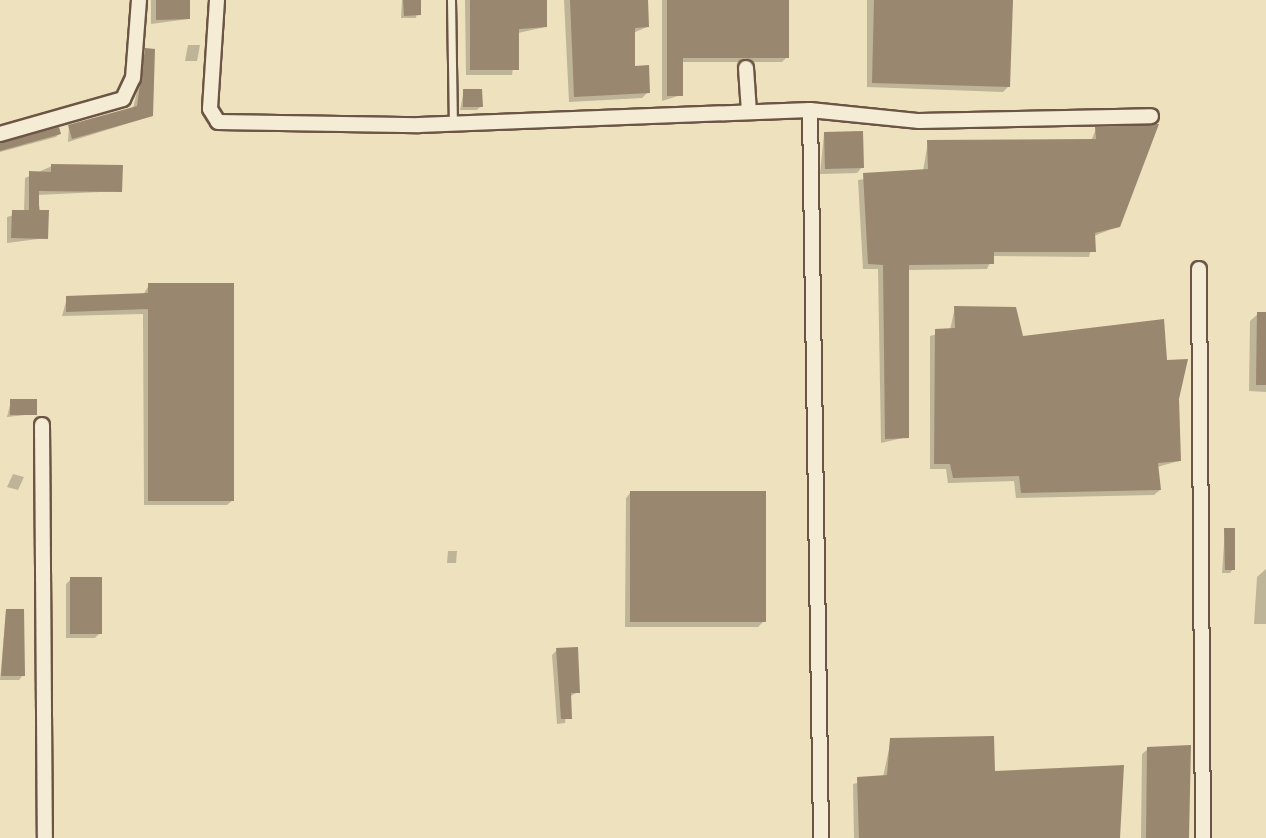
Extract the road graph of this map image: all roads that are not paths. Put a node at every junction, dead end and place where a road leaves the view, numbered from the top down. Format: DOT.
graph roads {
  1 [pos="139,0"];
  2 [pos="217,0"];
  3 [pos="451,0"];
  4 [pos="746,68"];
  5 [pos="810,110"];
  6 [pos="749,112"];
  7 [pos="1151,116"];
  8 [pos="453,124"];
  9 [pos="0,134"];
  10 [pos="1199,269"];
  11 [pos="42,425"];
  12 [pos="45,838"];
  13 [pos="821,838"];
  14 [pos="1203,838"];
  1 -- 9 [label="street"];
  2 -- 8 [label="street"];
  3 -- 8 [label="lane"];
  4 -- 6 [label="street"];
  5 -- 6 [label="street"];
  5 -- 7 [label="street"];
  5 -- 13 [label="street"];
  6 -- 8 [label="street"];
  10 -- 14 [label="street"];
  11 -- 12 [label="street"];
}
